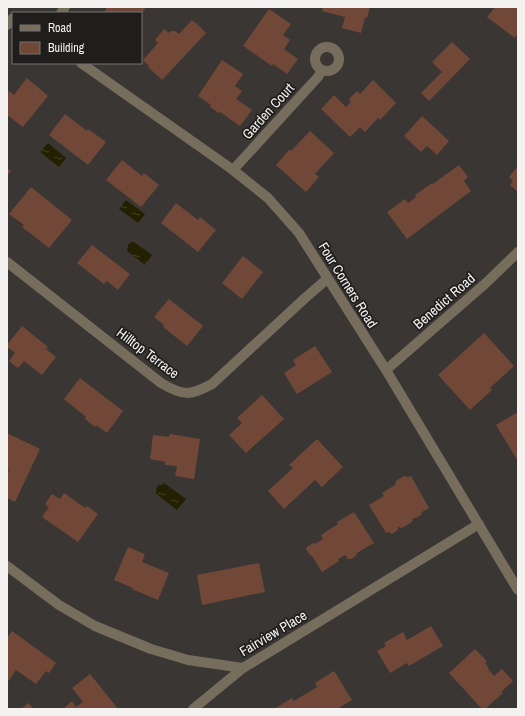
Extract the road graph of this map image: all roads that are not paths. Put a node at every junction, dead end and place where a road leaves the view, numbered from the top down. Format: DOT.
graph roads {
  1 [pos="82,64"];
  2 [pos="322,70"];
  3 [pos="233,170"];
  4 [pos="518,252"];
  5 [pos="7,262"];
  6 [pos="327,279"];
  7 [pos="386,370"];
  8 [pos="479,524"];
  9 [pos="7,566"];
  10 [pos="518,590"];
  11 [pos="243,668"];
  12 [pos="193,709"];
  1 -- 3 [label="street, Four Corners Road"];
  2 -- 3 [label="street, Garden Court"];
  3 -- 6 [label="street, Four Corners Road"];
  4 -- 7 [label="street, Benedict Road"];
  5 -- 6 [label="street, Hilltop Terrace"];
  6 -- 7 [label="street, Four Corners Road"];
  7 -- 8 [label="street, Four Corners Road"];
  8 -- 10 [label="street, Four Corners Road"];
  8 -- 11 [label="street, Fairview Place"];
  9 -- 11 [label="street, Fairview Place"];
  11 -- 12 [label="street"];
}
